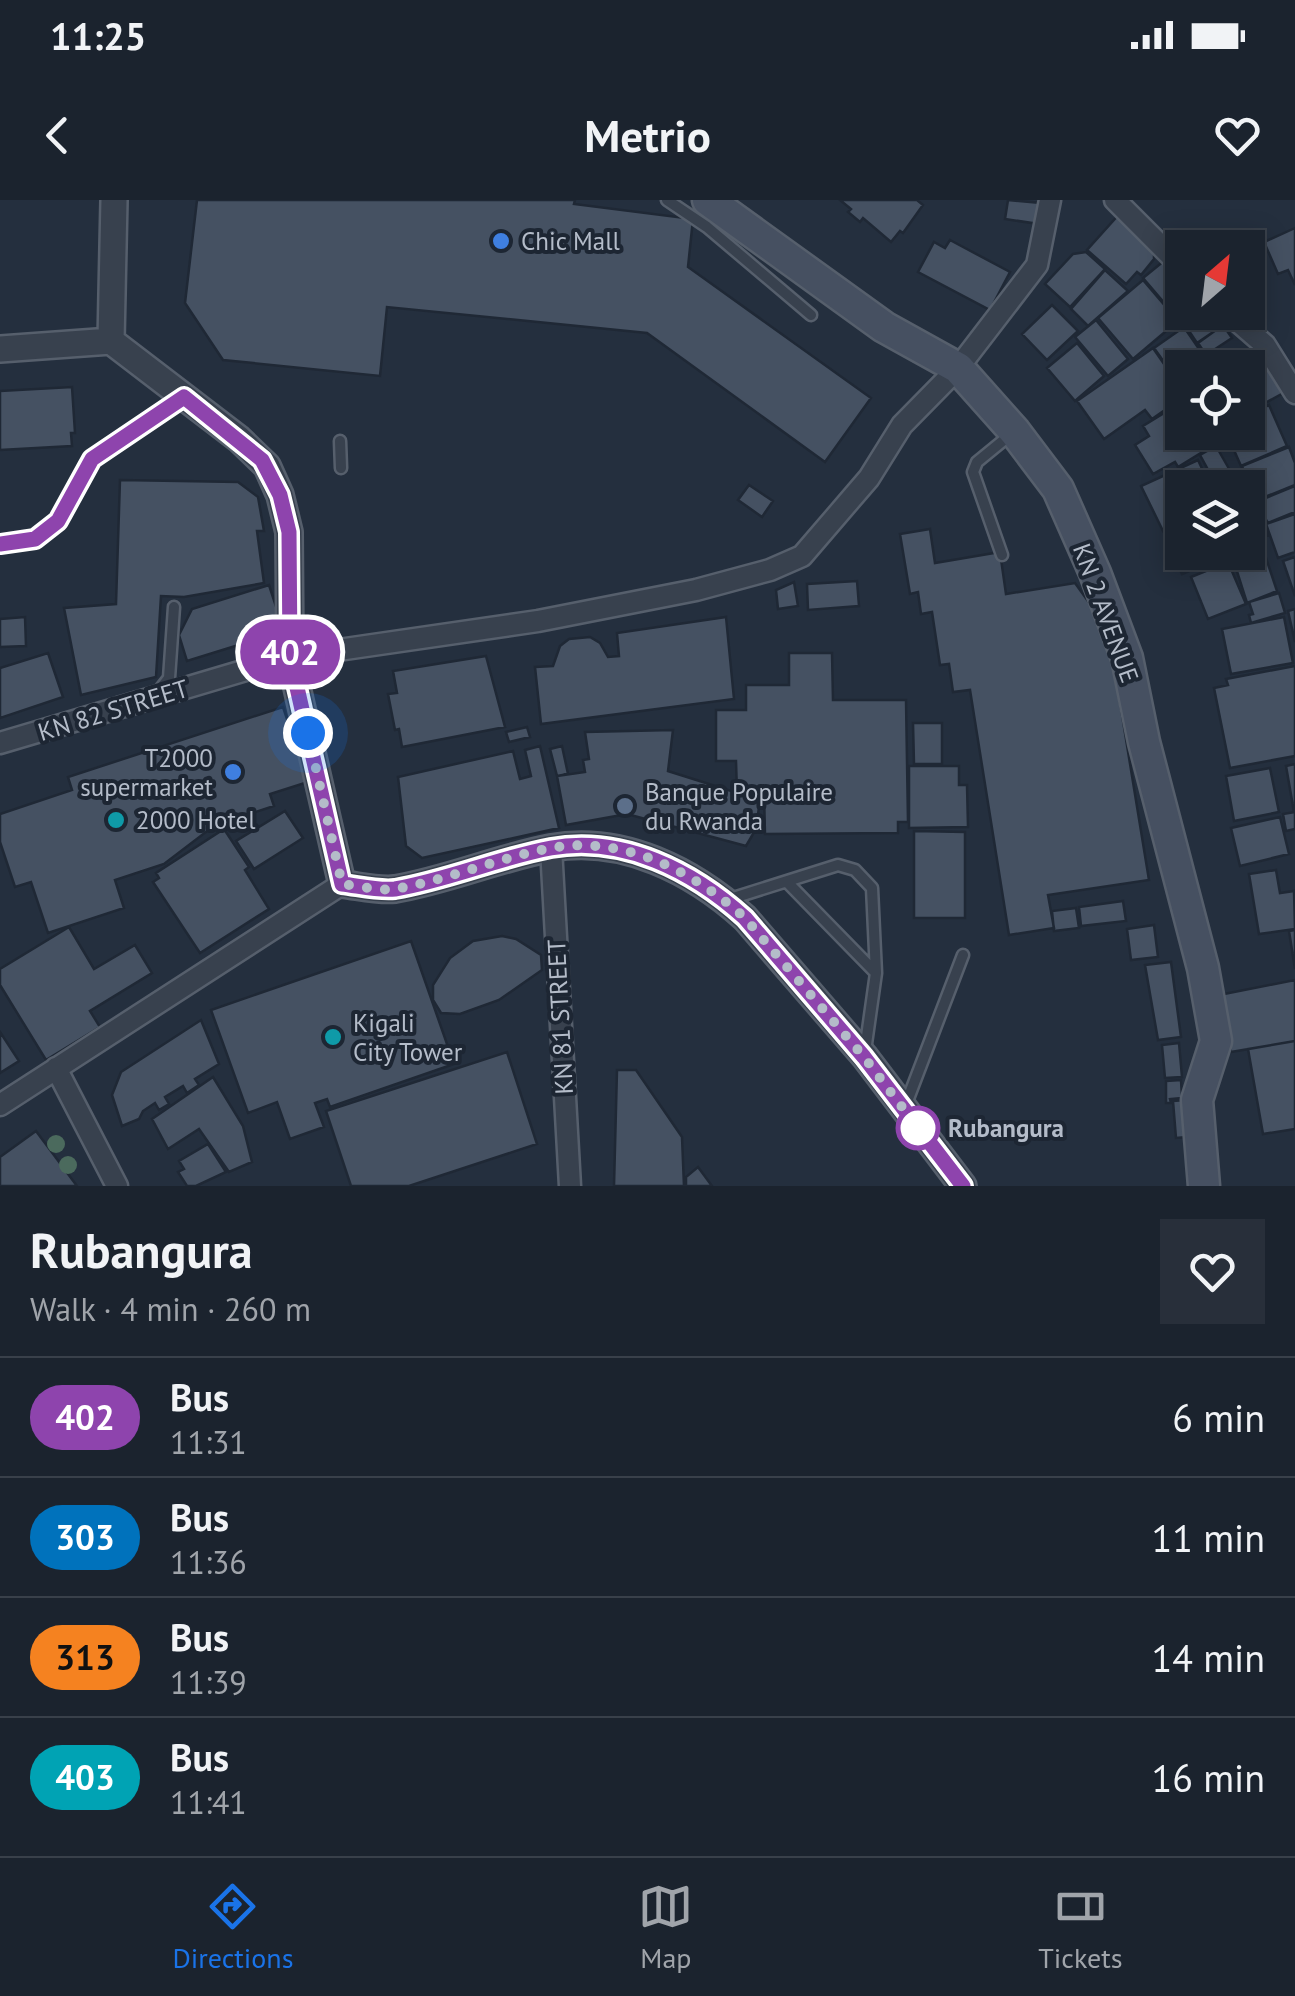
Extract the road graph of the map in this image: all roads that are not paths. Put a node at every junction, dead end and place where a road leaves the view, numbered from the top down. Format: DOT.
graph roads {
  1 [pos="114,200"];
  2 [pos="667,200"];
  3 [pos="708,200"];
  4 [pos="1050,200"];
  5 [pos="1115,200"];
  6 [pos="1165,250"];
  7 [pos="761,254"];
  8 [pos="811,316"];
  9 [pos="1248,330"];
  10 [pos="111,341"];
  11 [pos="0,349"];
  12 [pos="958,368"];
  13 [pos="1295,393"];
  14 [pos="184,397"];
  15 [pos="1015,432"];
  16 [pos="340,441"];
  17 [pos="341,468"];
  18 [pos="0,544"];
  19 [pos="1002,555"];
  20 [pos="174,606"];
  21 [pos="290,657"];
  22 [pos="154,698"];
  23 [pos="0,743"];
  24 [pos="550,848"];
  25 [pos="788,883"];
  26 [pos="342,884"];
  27 [pos="725,900"];
  28 [pos="963,955"];
  29 [pos="876,972"];
  30 [pos="864,1057"];
  31 [pos="56,1068"];
  32 [pos="0,1105"];
  33 [pos="904,1110"];
  34 [pos="118,1186"];
  35 [pos="570,1186"];
  36 [pos="963,1186"];
  37 [pos="1204,1186"];
  1 -- 10 [label="street"];
  2 -- 7 [label="lane"];
  3 -- 7 [label="main road, KN 2 AVENUE"];
  4 -- 12 [label="street, KN 82 STREET"];
  5 -- 6 [label="street"];
  7 -- 8 [label="lane"];
  7 -- 12 [label="main road, KN 2 AVENUE"];
  9 -- 13 [label="street"];
  10 -- 11 [label="street"];
  10 -- 14 [label="street"];
  12 -- 15 [label="main road, KN 2 AVENUE"];
  12 -- 21 [label="street, KN 82 STREET"];
  14 -- 18 [label="lane"];
  14 -- 21 [label="street"];
  15 -- 19 [label="lane"];
  15 -- 37 [label="main road, KN 2 AVENUE"];
  16 -- 17 [label="lane"];
  20 -- 22 [label="lane"];
  21 -- 22 [label="street, KN 82 STREET"];
  21 -- 26 [label="street"];
  22 -- 23 [label="street, KN 82 STREET"];
  24 -- 26 [label="street"];
  24 -- 27 [label="street"];
  24 -- 35 [label="street, KN 81 STREET"];
  25 -- 27 [label="lane"];
  25 -- 29 [label="lane"];
  25 -- 29 [label="lane"];
  26 -- 31 [label="street"];
  27 -- 30 [label="street"];
  28 -- 33 [label="lane"];
  29 -- 30 [label="lane"];
  30 -- 33 [label="street"];
  31 -- 32 [label="street"];
  31 -- 34 [label="street"];
  33 -- 36 [label="street"];
}
